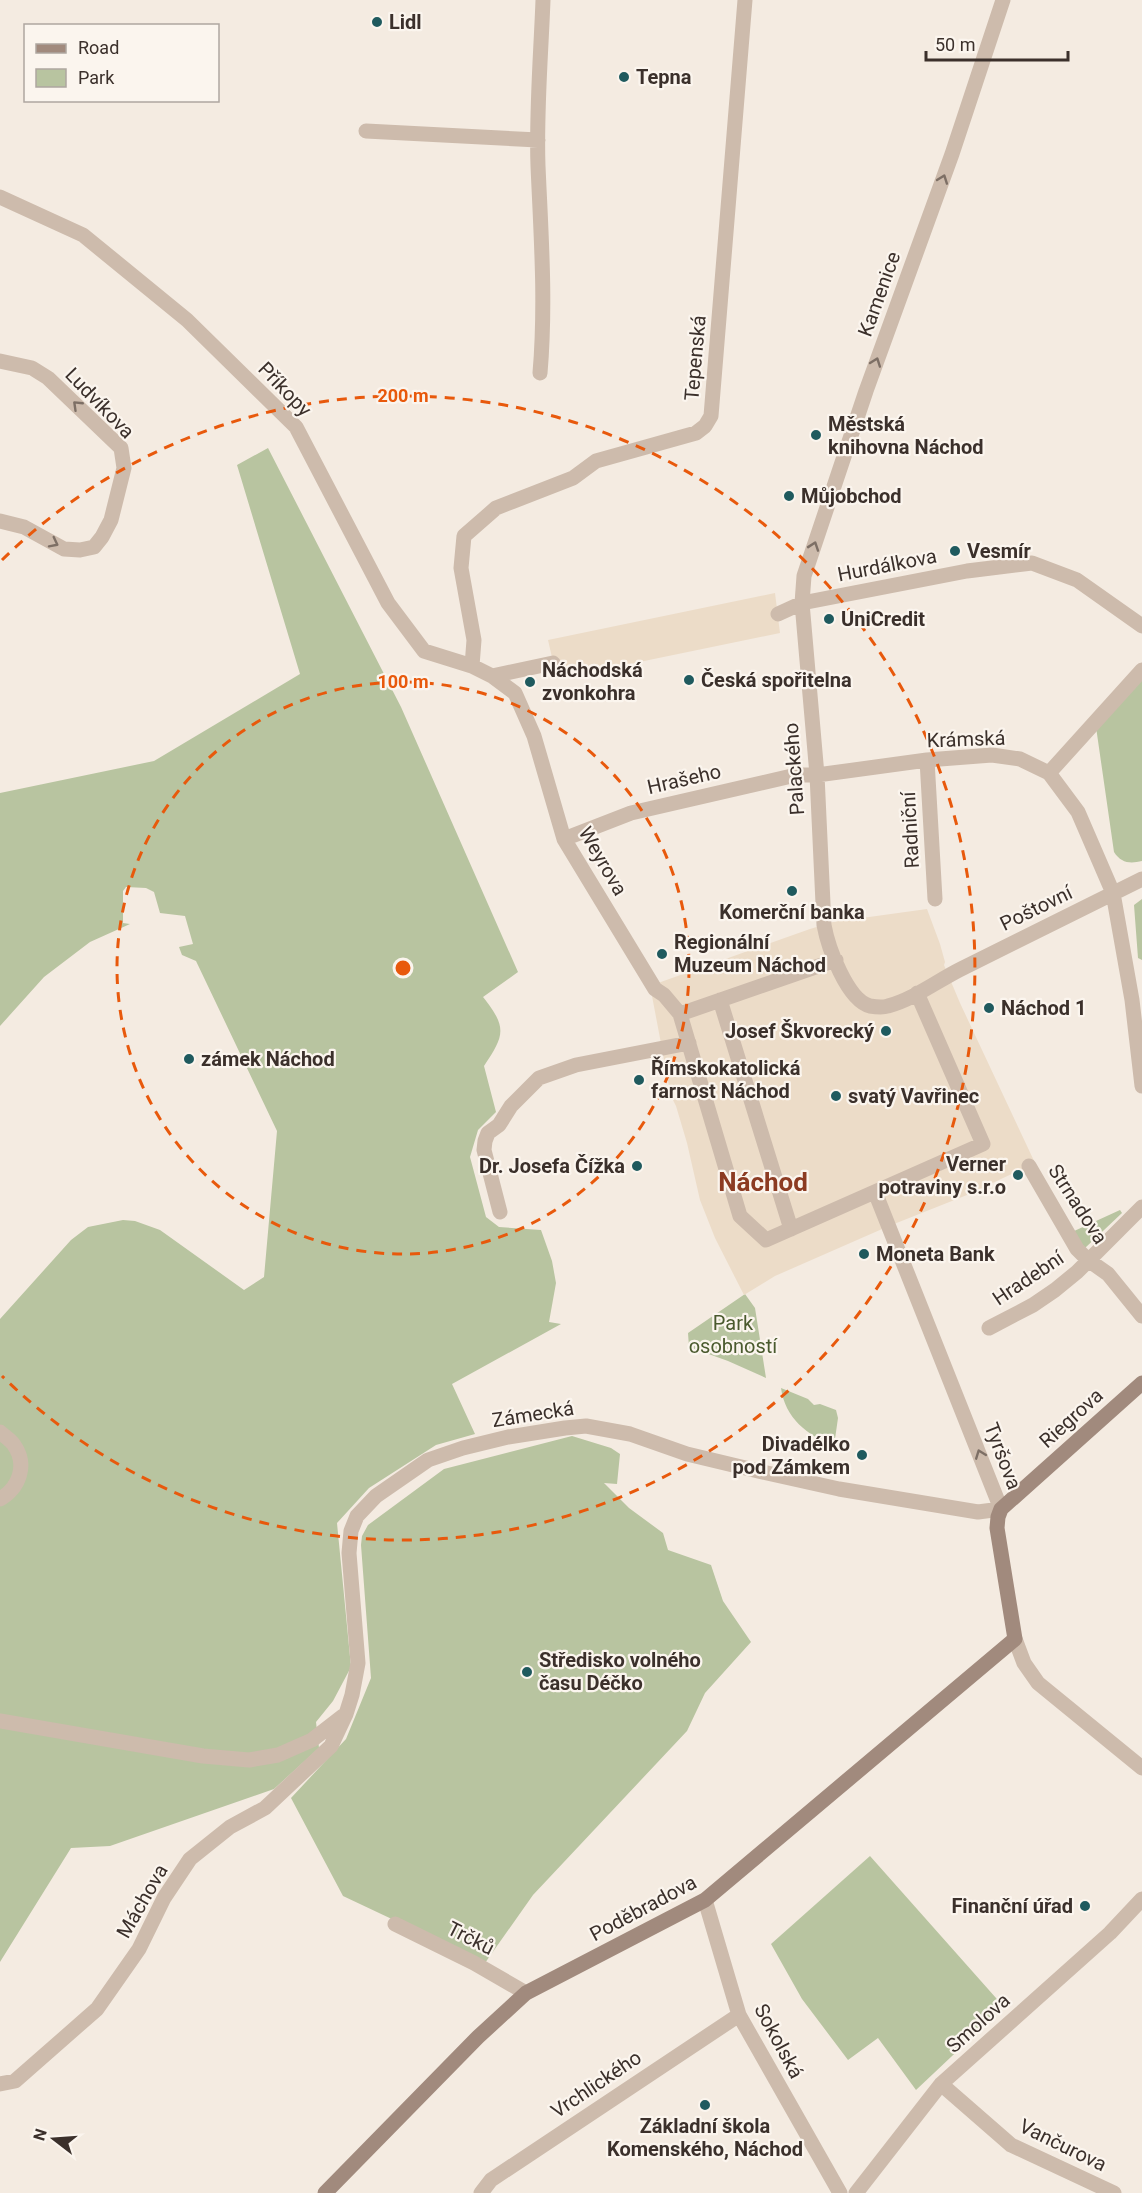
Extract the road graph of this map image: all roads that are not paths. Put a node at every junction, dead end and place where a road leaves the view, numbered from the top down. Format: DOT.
graph roads {
  1 [pos="543,0"];
  2 [pos="745,0"];
  3 [pos="1003,0"];
  4 [pos="366,131"];
  5 [pos="538,140"];
  6 [pos="0,197"];
  7 [pos="0,361"];
  8 [pos="540,373"];
  9 [pos="0,521"];
  10 [pos="802,603"];
  11 [pos="778,614"];
  12 [pos="1142,626"];
  13 [pos="553,663"];
  14 [pos="471,666"];
  15 [pos="1142,670"];
  16 [pos="492,676"];
  17 [pos="927,760"];
  18 [pos="1049,773"];
  19 [pos="817,775"];
  20 [pos="564,838"];
  21 [pos="1142,879"];
  22 [pos="1113,893"];
  23 [pos="935,898"];
  24 [pos="836,960"];
  25 [pos="917,993"];
  26 [pos="720,1000"];
  27 [pos="680,1014"];
  28 [pos="689,1044"];
  29 [pos="1142,1086"];
  30 [pos="1029,1166"];
  31 [pos="875,1192"];
  32 [pos="1142,1207"];
  33 [pos="500,1212"];
  34 [pos="791,1229"];
  35 [pos="1088,1260"];
  36 [pos="1142,1316"];
  37 [pos="989,1328"];
  38 [pos="1142,1383"];
  39 [pos="0,1432"];
  40 [pos="0,1499"];
  41 [pos="1001,1509"];
  42 [pos="1015,1639"];
  43 [pos="346,1714"];
  44 [pos="0,1721"];
  45 [pos="1142,1768"];
  46 [pos="1142,1899"];
  47 [pos="705,1900"];
  48 [pos="395,1924"];
  49 [pos="526,1993"];
  50 [pos="739,2015"];
  51 [pos="0,2084"];
  52 [pos="941,2084"];
  53 [pos="325,2193"];
  54 [pos="481,2193"];
  55 [pos="840,2193"];
  56 [pos="856,2193"];
  57 [pos="1114,2193"];
  1 -- 5 [label="street"];
  2 -- 14 [label="street, Tepenská"];
  10 -- 3 [label="street, Kamenice, one-way"];
  4 -- 5 [label="street"];
  5 -- 8 [label="street"];
  6 -- 14 [label="street, Příkopy"];
  9 -- 7 [label="street, Ludvíkova, one-way"];
  10 -- 11 [label="street, Hurdálkova"];
  10 -- 12 [label="street, Hurdálkova"];
  10 -- 19 [label="street, Palackého"];
  13 -- 16 [label="street"];
  14 -- 16 [label="street, Weyrova"];
  15 -- 18 [label="street"];
  16 -- 20 [label="street, Weyrova"];
  17 -- 18 [label="street, Krámská"];
  17 -- 19 [label="street, Krámská"];
  17 -- 23 [label="street, Radniční"];
  18 -- 22 [label="street, Krámská"];
  19 -- 20 [label="street, Hrašeho"];
  19 -- 24 [label="street, Palackého"];
  20 -- 27 [label="street, Weyrova"];
  21 -- 22 [label="street, Poštovní"];
  22 -- 25 [label="street, Poštovní"];
  22 -- 29 [label="street, Krámská"];
  24 -- 25 [label="street, Palackého"];
  24 -- 26 [label="street"];
  25 -- 31 [label="street"];
  26 -- 27 [label="street"];
  26 -- 34 [label="street"];
  27 -- 28 [label="street"];
  28 -- 33 [label="street"];
  28 -- 34 [label="street"];
  30 -- 35 [label="street, Strnadova"];
  31 -- 34 [label="street"];
  41 -- 31 [label="street, Tyršova, one-way"];
  32 -- 35 [label="street, Hradební"];
  35 -- 36 [label="street, Strnadova"];
  35 -- 37 [label="street, Hradební"];
  38 -- 41 [label="street, Riegrova"];
  39 -- 40 [label="street"];
  41 -- 42 [label="street, Tyršova"];
  41 -- 43 [label="street, Zámecká"];
  42 -- 45 [label="street, Tyršova"];
  42 -- 47 [label="street, Poděbradova"];
  43 -- 44 [label="street"];
  43 -- 51 [label="street, Máchova"];
  46 -- 52 [label="street, Smolova"];
  47 -- 49 [label="street, Poděbradova"];
  47 -- 50 [label="street, Sokolská"];
  48 -- 49 [label="street, Trčků"];
  49 -- 53 [label="street, Poděbradova"];
  50 -- 54 [label="street, Vrchlického"];
  50 -- 55 [label="street, Sokolská"];
  52 -- 56 [label="street, Smolova"];
  52 -- 57 [label="street, Vančurova"];
}
